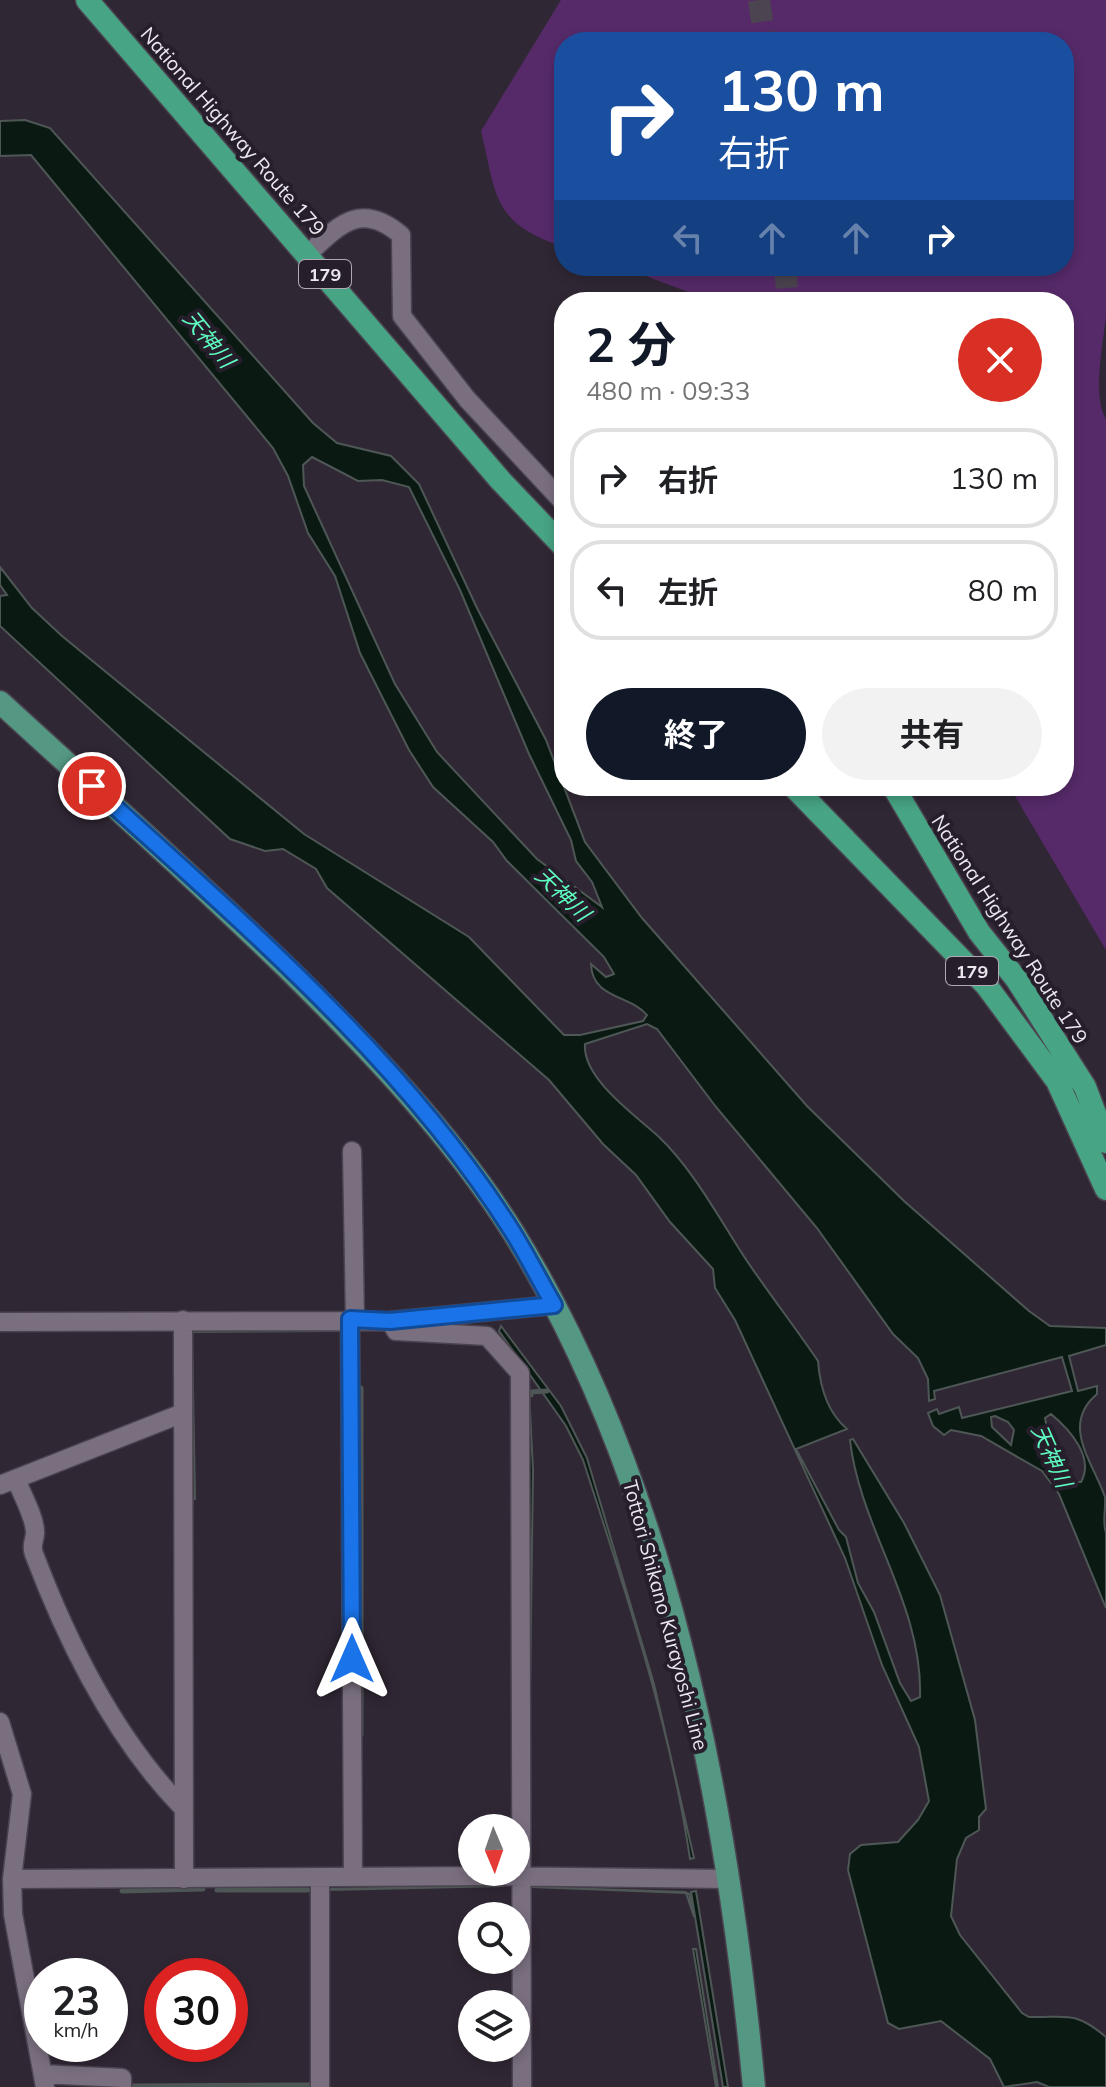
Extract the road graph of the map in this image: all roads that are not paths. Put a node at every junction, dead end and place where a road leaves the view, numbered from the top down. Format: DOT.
graph roads {
  1 [pos="87,0"];
  2 [pos="308,254"];
  3 [pos="554,492"];
  4 [pos="554,537"];
  5 [pos="0,702"];
  6 [pos="803,796"];
  7 [pos="899,796"];
  8 [pos="1106,1142"];
  9 [pos="352,1151"];
  10 [pos="1106,1189"];
  11 [pos="554,1305"];
  12 [pos="352,1319"];
  13 [pos="183,1320"];
  14 [pos="390,1321"];
  15 [pos="0,1322"];
  16 [pos="183,1413"];
  17 [pos="8,1482"];
  18 [pos="0,1722"];
  19 [pos="182,1807"];
  20 [pos="522,1814"];
  21 [pos="458,1876"];
  22 [pos="530,1876"];
  23 [pos="353,1877"];
  24 [pos="320,1878"];
  25 [pos="12,1879"];
  26 [pos="184,1879"];
  27 [pos="728,1879"];
  28 [pos="522,1886"];
  29 [pos="44,2080"];
  30 [pos="122,2087"];
  31 [pos="320,2087"];
  32 [pos="522,2087"];
  33 [pos="754,2087"];
  1 -- 2 [label="highway, National Highway Route 179 / 179"];
  2 -- 3 [label="street"];
  2 -- 4 [label="highway, National Highway Route 179 / 179"];
  5 -- 11 [label="main road, Tottori Shikano Kurayoshi Line"];
  6 -- 10 [label="highway, 179"];
  7 -- 8 [label="highway, National Highway Route 179 / 179"];
  9 -- 12 [label="street"];
  11 -- 14 [label="street"];
  11 -- 27 [label="main road, Tottori Shikano Kurayoshi Line"];
  12 -- 13 [label="street"];
  12 -- 14 [label="street"];
  12 -- 23 [label="street"];
  13 -- 15 [label="street"];
  13 -- 16 [label="street"];
  14 -- 20 [label="street"];
  16 -- 17 [label="street"];
  16 -- 19 [label="street"];
  17 -- 19 [label="street"];
  18 -- 25 [label="street"];
  19 -- 26 [label="street"];
  21 -- 23 [label="street"];
  22 -- 27 [label="street"];
  23 -- 24 [label="street"];
  24 -- 26 [label="street"];
  24 -- 31 [label="street"];
  25 -- 26 [label="street"];
  25 -- 29 [label="street"];
  27 -- 33 [label="main road, Tottori Shikano Kurayoshi Line"];
  28 -- 32 [label="street"];
  29 -- 30 [label="street"];
}
